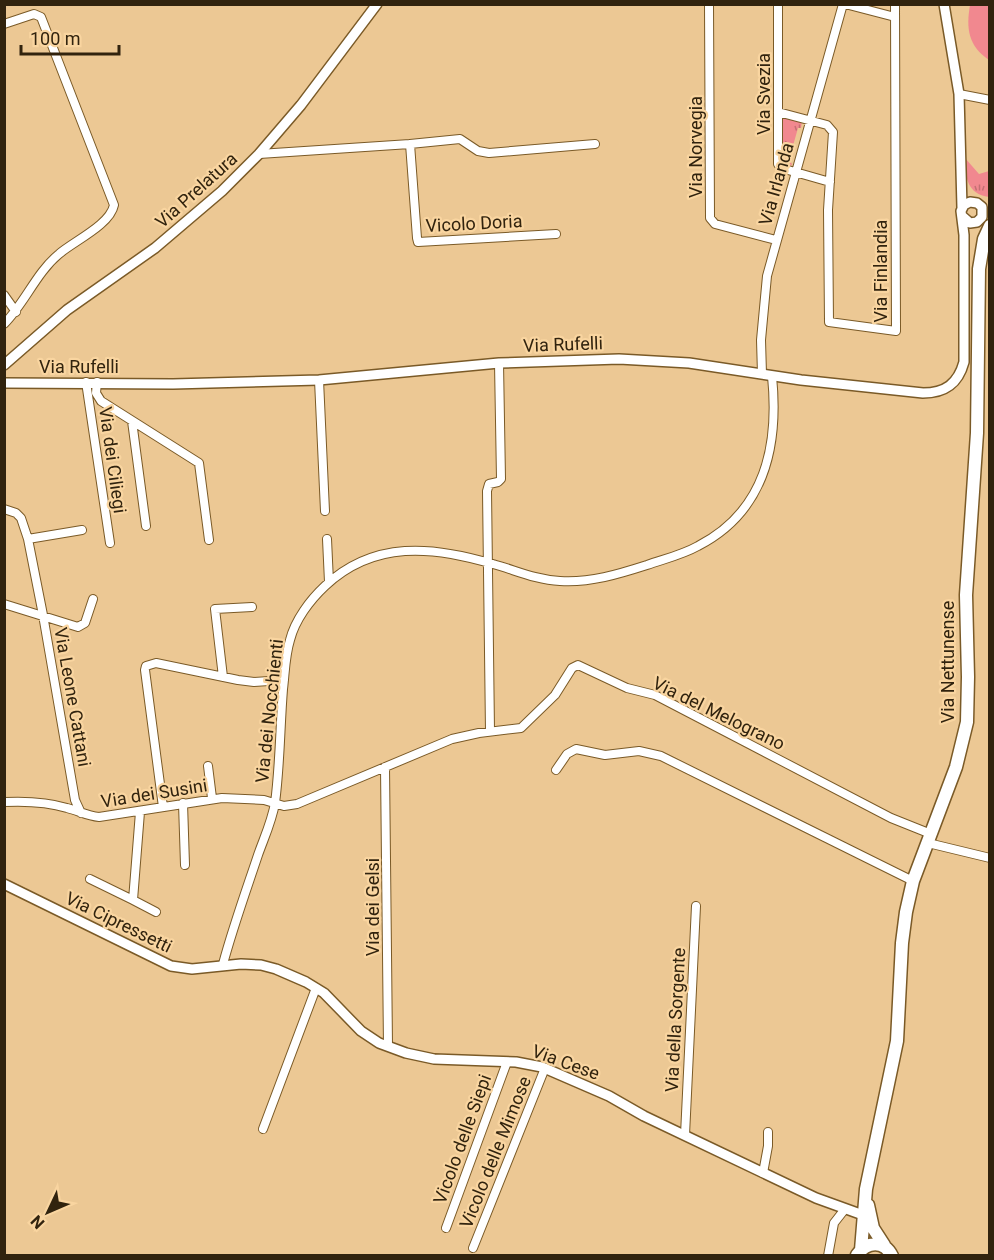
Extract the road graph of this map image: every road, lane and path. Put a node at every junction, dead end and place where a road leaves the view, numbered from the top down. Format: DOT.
graph roads {
  1 [pos="376,4"];
  2 [pos="709,4"];
  3 [pos="778,4"];
  4 [pos="844,4"];
  5 [pos="895,4"];
  6 [pos="944,4"];
  7 [pos="895,18"];
  8 [pos="4,24"];
  9 [pos="959,94"];
  10 [pos="990,100"];
  11 [pos="778,112"];
  12 [pos="810,121"];
  13 [pos="410,144"];
  14 [pos="595,144"];
  15 [pos="259,154"];
  16 [pos="795,172"];
  17 [pos="961,172"];
  18 [pos="830,182"];
  19 [pos="981,203"];
  20 [pos="962,212"];
  21 [pos="990,212"];
  22 [pos="981,222"];
  23 [pos="556,234"];
  24 [pos="964,235"];
  25 [pos="776,240"];
  26 [pos="987,240"];
  27 [pos="4,295"];
  28 [pos="16,312"];
  29 [pos="4,324"];
  30 [pos="499,363"];
  31 [pos="4,365"];
  32 [pos="767,375"];
  33 [pos="319,380"];
  34 [pos="4,382"];
  35 [pos="86,382"];
  36 [pos="97,382"];
  37 [pos="132,421"];
  38 [pos="4,509"];
  39 [pos="325,511"];
  40 [pos="146,526"];
  41 [pos="82,530"];
  42 [pos="28,539"];
  43 [pos="327,539"];
  44 [pos="209,540"];
  45 [pos="110,543"];
  46 [pos="487,562"];
  47 [pos="329,582"];
  48 [pos="93,599"];
  49 [pos="4,604"];
  50 [pos="252,607"];
  51 [pos="43,615"];
  52 [pos="223,677"];
  53 [pos="284,680"];
  54 [pos="490,732"];
  55 [pos="208,766"];
  56 [pos="385,767"];
  57 [pos="556,770"];
  58 [pos="73,784"];
  59 [pos="212,798"];
  60 [pos="4,802"];
  61 [pos="183,802"];
  62 [pos="275,803"];
  63 [pos="163,807"];
  64 [pos="68,808"];
  65 [pos="140,812"];
  66 [pos="81,813"];
  67 [pos="929,839"];
  68 [pos="990,858"];
  69 [pos="185,865"];
  70 [pos="90,879"];
  71 [pos="913,881"];
  72 [pos="4,884"];
  73 [pos="133,900"];
  74 [pos="696,906"];
  75 [pos="156,912"];
  76 [pos="224,964"];
  77 [pos="316,988"];
  78 [pos="388,1047"];
  79 [pos="507,1062"];
  80 [pos="545,1068"];
  81 [pos="263,1129"];
  82 [pos="768,1132"];
  83 [pos="685,1135"];
  84 [pos="763,1173"];
  85 [pos="865,1195"];
  86 [pos="845,1209"];
  87 [pos="863,1215"];
  88 [pos="446,1227"];
  89 [pos="473,1248"];
  90 [pos="888,1250"];
  91 [pos="859,1253"];
  92 [pos="828,1256"];
  1 -- 15 [label="street, Via Prelatura"];
  2 -- 25 [label="street, Via Norvegia"];
  3 -- 11 [label="street, Via Svezia"];
  4 -- 7 [label="street"];
  4 -- 12 [label="street, Via Irlanda"];
  5 -- 7 [label="street, Via Finlandia"];
  6 -- 9 [label="street"];
  7 -- 18 [label="street, Via Finlandia"];
  8 -- 28 [label="street"];
  9 -- 10 [label="street"];
  9 -- 17 [label="street"];
  11 -- 12 [label="street"];
  11 -- 16 [label="street, Via Svezia"];
  12 -- 16 [label="street, Via Irlanda"];
  12 -- 18 [label="street, Via Finlandia"];
  13 -- 14 [label="street"];
  13 -- 15 [label="street"];
  13 -- 23 [label="street, Vicolo Doria"];
  15 -- 31 [label="street, Via Prelatura"];
  16 -- 18 [label="street"];
  16 -- 25 [label="street, Via Irlanda"];
  17 -- 19 [label="street"];
  17 -- 20 [label="street"];
  19 -- 20 [label="street"];
  19 -- 21 [label="street"];
  19 -- 22 [label="street"];
  20 -- 22 [label="street"];
  20 -- 24 [label="street"];
  22 -- 24 [label="street"];
  22 -- 26 [label="main road, Via Nettunense"];
  24 -- 32 [label="street, Via Rufelli"];
  25 -- 32 [label="street, Via Irlanda"];
  26 -- 67 [label="main road, Via Nettunense"];
  27 -- 28 [label="street"];
  28 -- 29 [label="street"];
  30 -- 32 [label="street, Via Rufelli"];
  30 -- 33 [label="street, Via Rufelli"];
  30 -- 46 [label="street"];
  32 -- 46 [label="street, Via dei Nocchienti"];
  33 -- 36 [label="street, Via Rufelli"];
  33 -- 39 [label="street"];
  34 -- 35 [label="street, Via Rufelli"];
  35 -- 36 [label="street, Via Rufelli"];
  35 -- 45 [label="street, Via dei Ciliegi"];
  36 -- 37 [label="street"];
  37 -- 40 [label="street"];
  37 -- 44 [label="street"];
  38 -- 42 [label="street, Via Leone Cattani"];
  41 -- 42 [label="street"];
  42 -- 51 [label="street, Via Leone Cattani"];
  43 -- 47 [label="street"];
  46 -- 47 [label="street, Via dei Nocchienti"];
  46 -- 54 [label="street"];
  47 -- 53 [label="street, Via dei Nocchienti"];
  48 -- 51 [label="street, Via Leone Cattani"];
  49 -- 51 [label="street, Via Leone Cattani"];
  50 -- 52 [label="street"];
  51 -- 58 [label="street, Via Leone Cattani"];
  52 -- 53 [label="street"];
  52 -- 63 [label="street"];
  53 -- 62 [label="street, Via dei Nocchienti"];
  54 -- 56 [label="street, Via del Melograno"];
  54 -- 67 [label="street, Via del Melograno"];
  55 -- 59 [label="street"];
  56 -- 62 [label="street, Via del Melograno"];
  56 -- 78 [label="street, Via dei Gelsi"];
  57 -- 71 [label="street"];
  58 -- 64 [label="street, Via Leone Cattani"];
  58 -- 66 [label="street, Via Leone Cattani"];
  59 -- 61 [label="street, Via dei Susini"];
  59 -- 62 [label="street, Via dei Susini"];
  60 -- 64 [label="street, Via dei Susini"];
  61 -- 63 [label="street, Via dei Susini"];
  61 -- 69 [label="street"];
  62 -- 76 [label="street, Via dei Nocchienti"];
  63 -- 65 [label="street, Via dei Susini"];
  64 -- 66 [label="street, Via dei Susini"];
  65 -- 66 [label="street, Via dei Susini"];
  65 -- 73 [label="street"];
  67 -- 68 [label="street"];
  67 -- 71 [label="main road, Via Nettunense"];
  70 -- 73 [label="street"];
  71 -- 85 [label="main road, Via Nettunense"];
  72 -- 76 [label="street, Via Cipressetti"];
  73 -- 75 [label="street"];
  74 -- 83 [label="street, Via della Sorgente"];
  76 -- 77 [label="street, Via Cese"];
  77 -- 78 [label="street, Via Cese"];
  77 -- 81 [label="street"];
  78 -- 79 [label="street, Via Cese"];
  79 -- 80 [label="street, Via Cese"];
  79 -- 88 [label="street, Vicolo delle Siepi"];
  80 -- 83 [label="street, Via Cese"];
  80 -- 89 [label="street, Vicolo delle Mimose"];
  82 -- 84 [label="street"];
  83 -- 84 [label="street, Via Cese"];
  84 -- 86 [label="street, Via Cese"];
  85 -- 87 [label="main road, Via Nettunense"];
  85 -- 90 [label="main road, Via Nettunense"];
  86 -- 87 [label="street, Via Cese"];
  86 -- 92 [label="street"];
  87 -- 91 [label="main road, Via Nettunense"];
  90 -- 91 [label="main road, Via Nettunense"];
}
